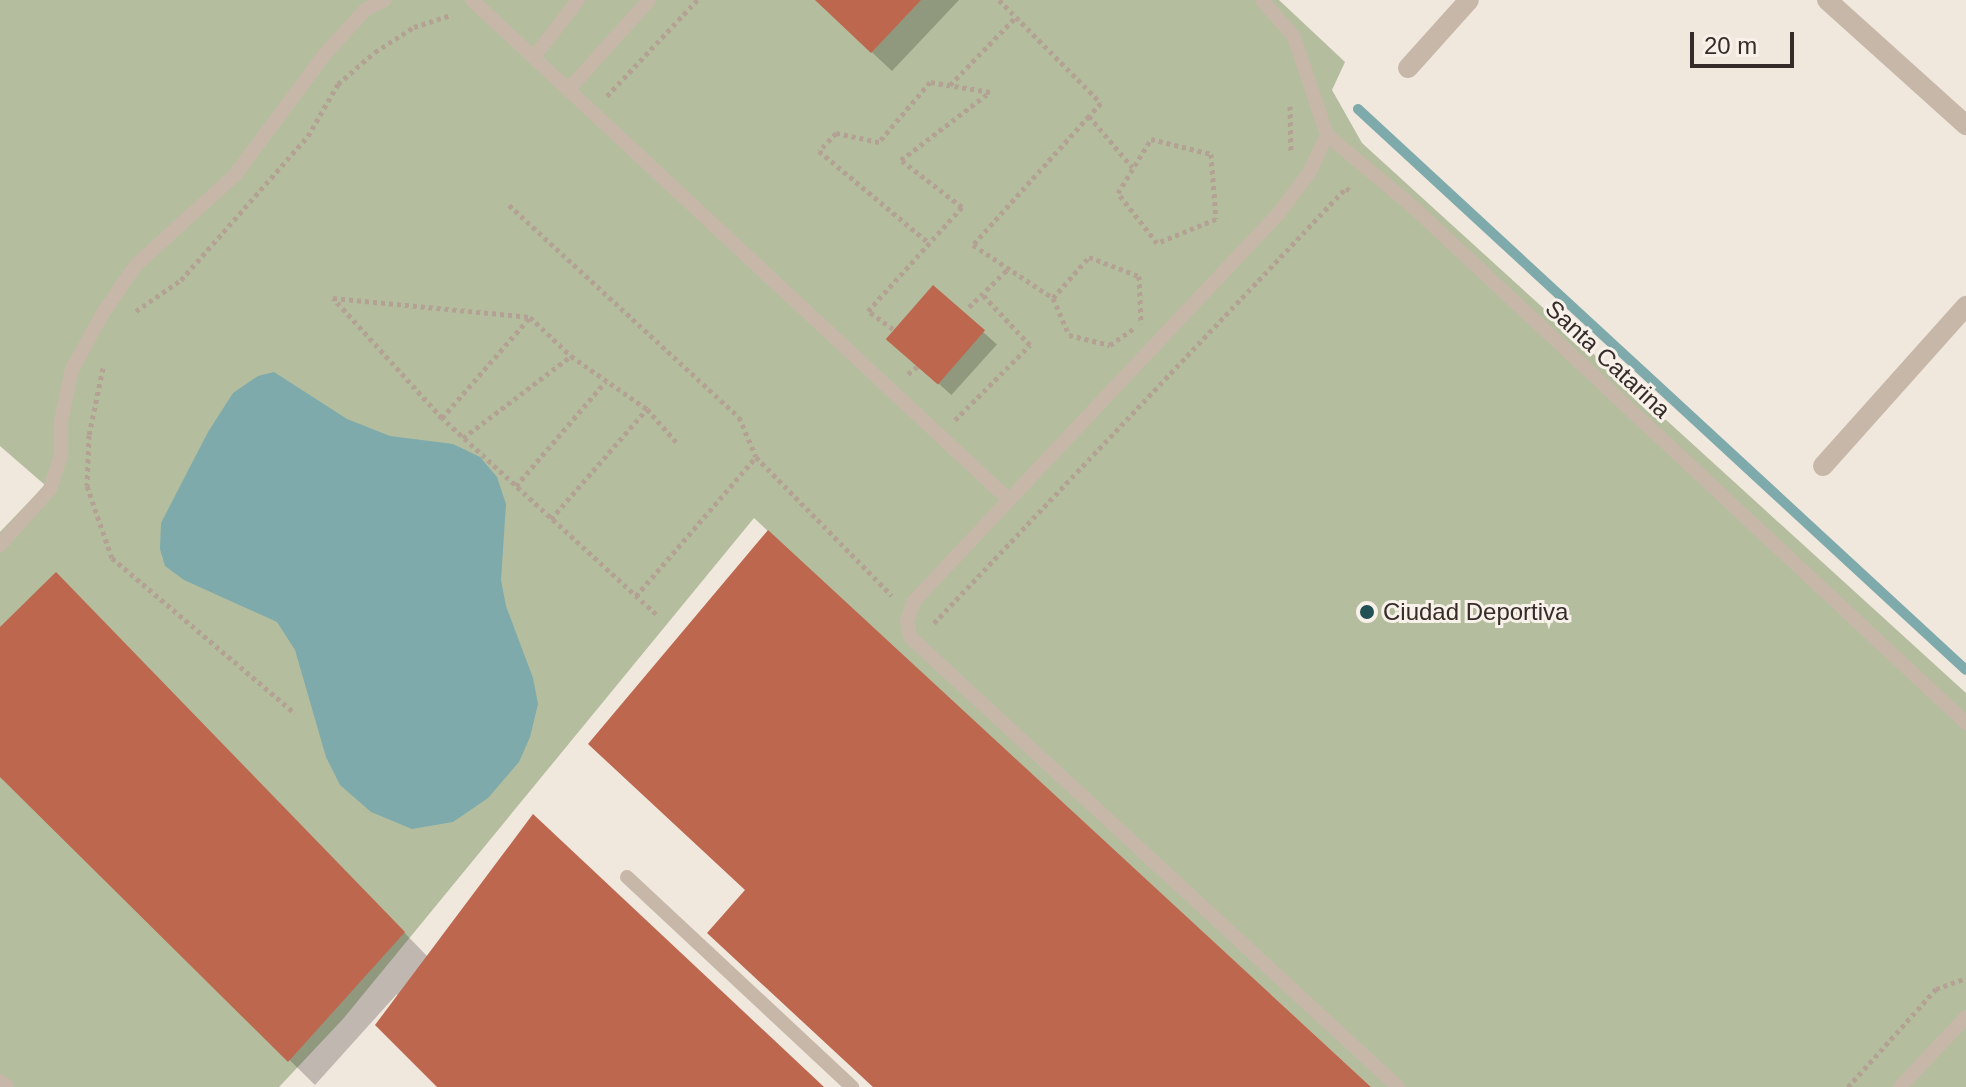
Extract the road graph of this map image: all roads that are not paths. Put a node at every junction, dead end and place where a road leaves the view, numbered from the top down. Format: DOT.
graph roads {
  1 [pos="385,0"];
  2 [pos="472,0"];
  3 [pos="578,0"];
  4 [pos="649,0"];
  5 [pos="1262,0"];
  6 [pos="1469,0"];
  7 [pos="1827,0"];
  8 [pos="534,57"];
  9 [pos="1408,68"];
  10 [pos="569,89"];
  11 [pos="1966,125"];
  12 [pos="1327,135"];
  13 [pos="1966,306"];
  14 [pos="1823,466"];
  15 [pos="1009,500"];
  16 [pos="0,545"];
  17 [pos="1966,723"];
  18 [pos="627,877"];
  19 [pos="1966,1017"];
  20 [pos="0,1081"];
  21 [pos="7,1087"];
  22 [pos="852,1087"];
  23 [pos="1398,1087"];
  24 [pos="1900,1087"];
  1 -- 16 [label="lane"];
  2 -- 8 [label="lane"];
  3 -- 8 [label="lane"];
  4 -- 10 [label="lane"];
  5 -- 12 [label="lane"];
  6 -- 9 [label="street"];
  7 -- 11 [label="street"];
  8 -- 10 [label="lane"];
  10 -- 15 [label="lane"];
  12 -- 15 [label="lane"];
  12 -- 17 [label="lane, Santa Catarina"];
  13 -- 14 [label="street"];
  15 -- 23 [label="lane"];
  18 -- 22 [label="lane"];
  19 -- 24 [label="lane"];
  20 -- 21 [label="lane"];
}
